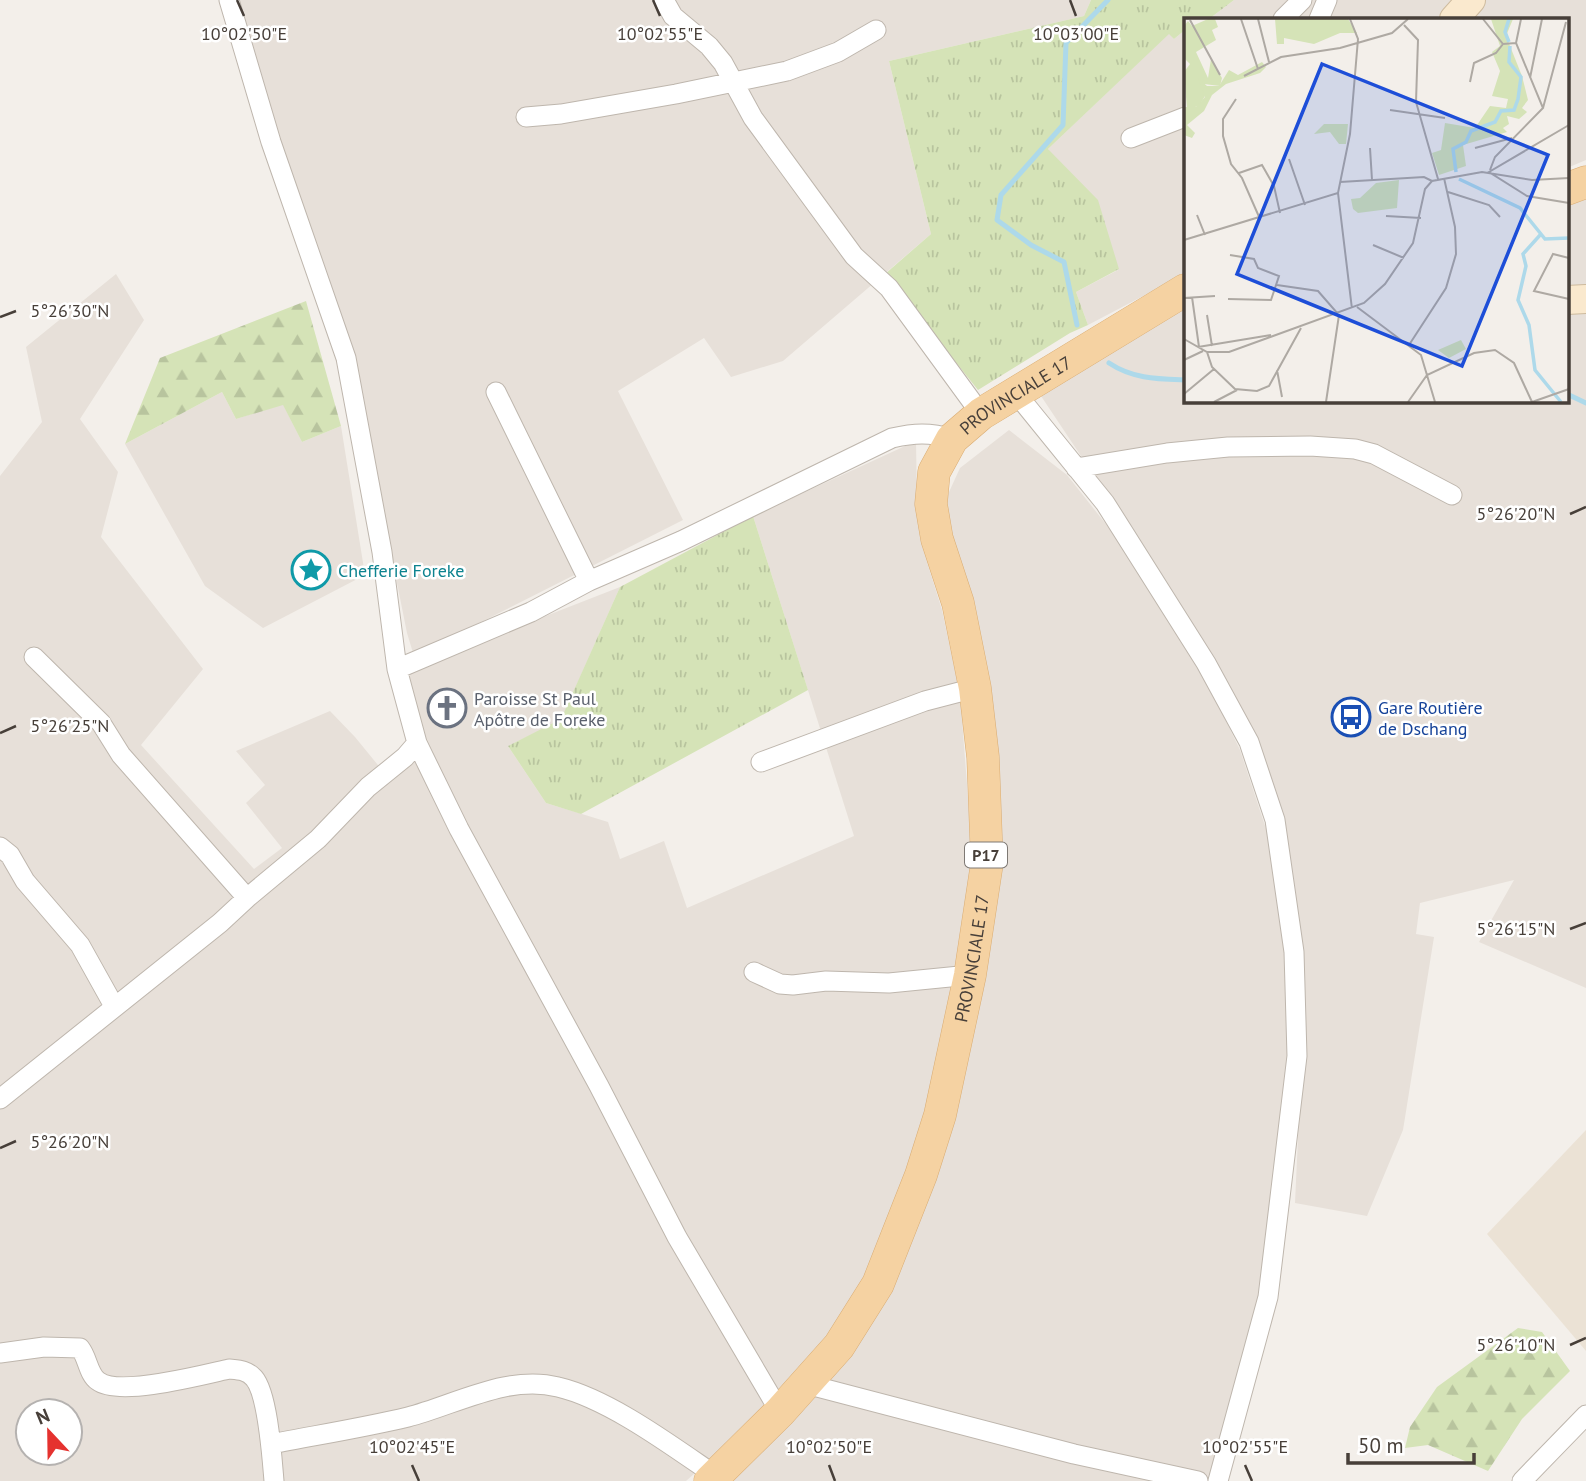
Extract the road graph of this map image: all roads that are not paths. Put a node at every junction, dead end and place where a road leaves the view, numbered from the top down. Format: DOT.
graph roads {
  1 [pos="229,0"];
  2 [pos="664,0"];
  3 [pos="1302,0"];
  4 [pos="1327,0"];
  5 [pos="1471,0"];
  6 [pos="1284,18"];
  7 [pos="1319,18"];
  8 [pos="1455,18"];
  9 [pos="876,30"];
  10 [pos="732,82"];
  11 [pos="526,117"];
  12 [pos="1184,117"];
  13 [pos="1131,138"];
  14 [pos="1586,182"];
  15 [pos="1568,189"];
  16 [pos="1184,291"];
  17 [pos="1568,299"];
  18 [pos="1586,299"];
  19 [pos="496,392"];
  20 [pos="1015,392"];
  21 [pos="981,414"];
  22 [pos="952,439"];
  23 [pos="1076,468"];
  24 [pos="1452,495"];
  25 [pos="589,581"];
  26 [pos="34,657"];
  27 [pos="397,669"];
  28 [pos="975,688"];
  29 [pos="417,743"];
  30 [pos="761,762"];
  31 [pos="0,847"];
  32 [pos="247,898"];
  33 [pos="754,972"];
  34 [pos="970,975"];
  35 [pos="114,1006"];
  36 [pos="2,1094"];
  37 [pos="0,1353"];
  38 [pos="806,1384"];
  39 [pos="780,1412"];
  40 [pos="1586,1415"];
  41 [pos="271,1444"];
  42 [pos="714,1479"];
  43 [pos="274,1481"];
  44 [pos="1198,1481"];
  45 [pos="1218,1481"];
  46 [pos="1522,1481"];
  1 -- 27 [label="street"];
  2 -- 10 [label="street"];
  3 -- 6 [label="street"];
  4 -- 7 [label="street"];
  5 -- 8 [label="street"];
  9 -- 10 [label="street"];
  10 -- 11 [label="street"];
  10 -- 21 [label="street"];
  12 -- 13 [label="street"];
  14 -- 15 [label="main road"];
  16 -- 20 [label="main road, PROVINCIALE 17 / P17"];
  17 -- 18 [label="street"];
  19 -- 25 [label="street"];
  20 -- 21 [label="main road, PROVINCIALE 17 / P17"];
  20 -- 23 [label="street"];
  21 -- 22 [label="main road, PROVINCIALE 17 / P17"];
  22 -- 25 [label="street"];
  22 -- 28 [label="main road, PROVINCIALE 17 / P17"];
  23 -- 24 [label="street"];
  23 -- 45 [label="street"];
  25 -- 27 [label="street"];
  26 -- 32 [label="street"];
  27 -- 29 [label="street"];
  28 -- 30 [label="street"];
  28 -- 34 [label="main road, PROVINCIALE 17 / P17"];
  29 -- 32 [label="street"];
  29 -- 39 [label="street"];
  31 -- 35 [label="street"];
  32 -- 35 [label="street"];
  33 -- 34 [label="street"];
  34 -- 38 [label="main road, PROVINCIALE 17 / P17"];
  35 -- 36 [label="street"];
  37 -- 41 [label="street"];
  38 -- 39 [label="main road, PROVINCIALE 17 / P17"];
  38 -- 44 [label="street"];
  39 -- 42 [label="main road, PROVINCIALE 17 / P17"];
  40 -- 46 [label="street"];
  41 -- 42 [label="street"];
  41 -- 43 [label="street"];
}
